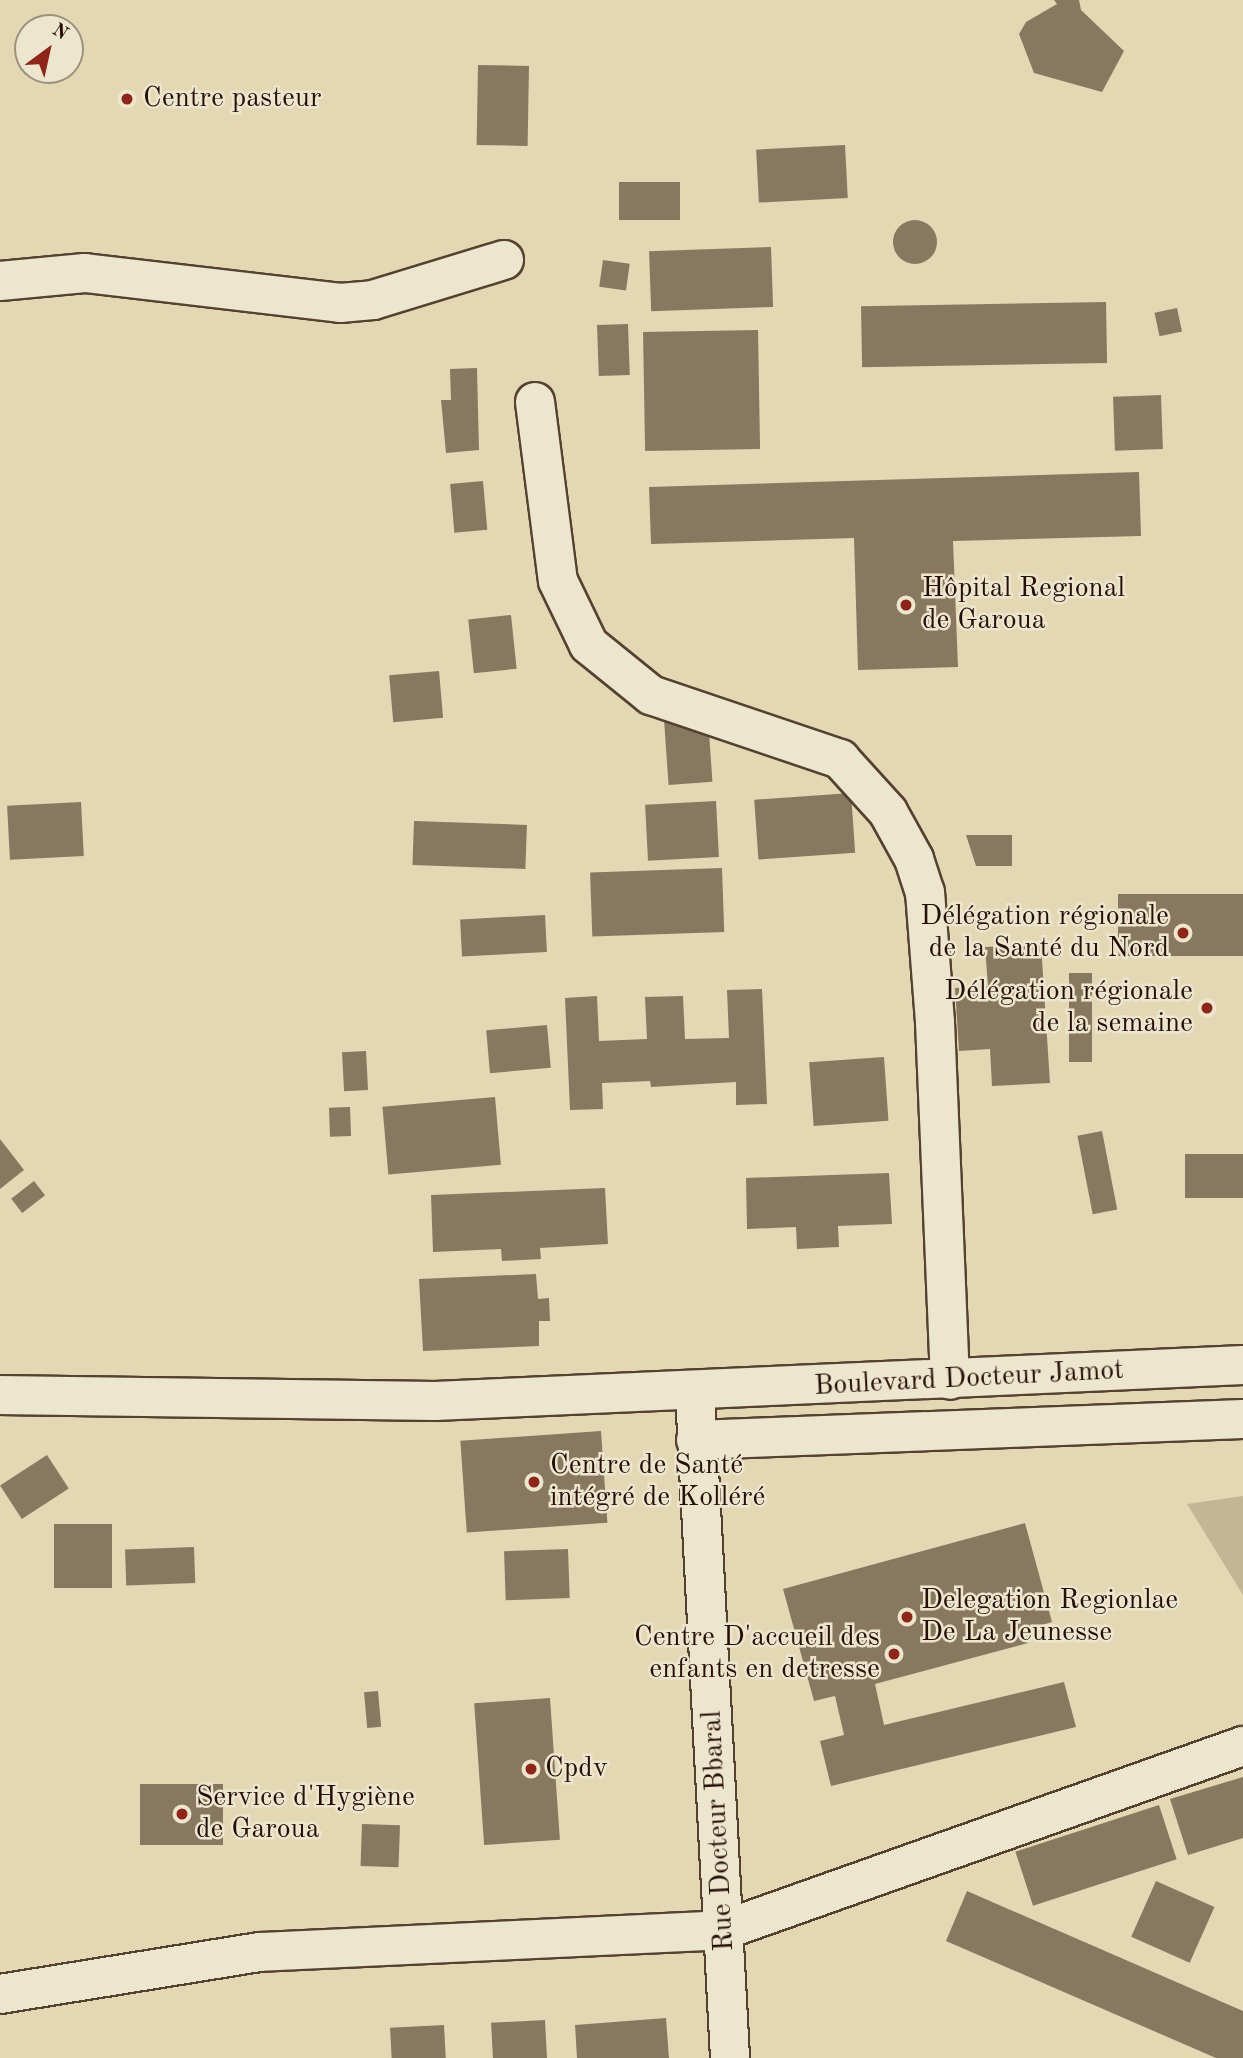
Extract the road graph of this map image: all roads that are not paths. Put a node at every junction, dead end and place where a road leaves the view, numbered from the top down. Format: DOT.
graph roads {
  1 [pos="504,260"];
  2 [pos="0,281"];
  3 [pos="535,402"];
  4 [pos="1243,1365"];
  5 [pos="950,1380"];
  6 [pos="695,1394"];
  7 [pos="0,1395"];
  8 [pos="1243,1419"];
  9 [pos="696,1440"];
  10 [pos="1243,1746"];
  11 [pos="724,1930"];
  12 [pos="0,1994"];
  13 [pos="730,2058"];
  1 -- 2 [label="street"];
  3 -- 5 [label="street"];
  4 -- 5 [label="street, Boulevard Docteur Jamot"];
  5 -- 6 [label="street, Boulevard Docteur Jamot"];
  6 -- 7 [label="street, Boulevard Docteur Jamot"];
  6 -- 9 [label="street, Rue Docteur Bbaral"];
  8 -- 9 [label="street, Boulevard Docteur Jamot"];
  9 -- 11 [label="street, Rue Docteur Bbaral"];
  10 -- 11 [label="street"];
  11 -- 12 [label="street"];
  11 -- 13 [label="street, Rue Docteur Bbaral"];
}
